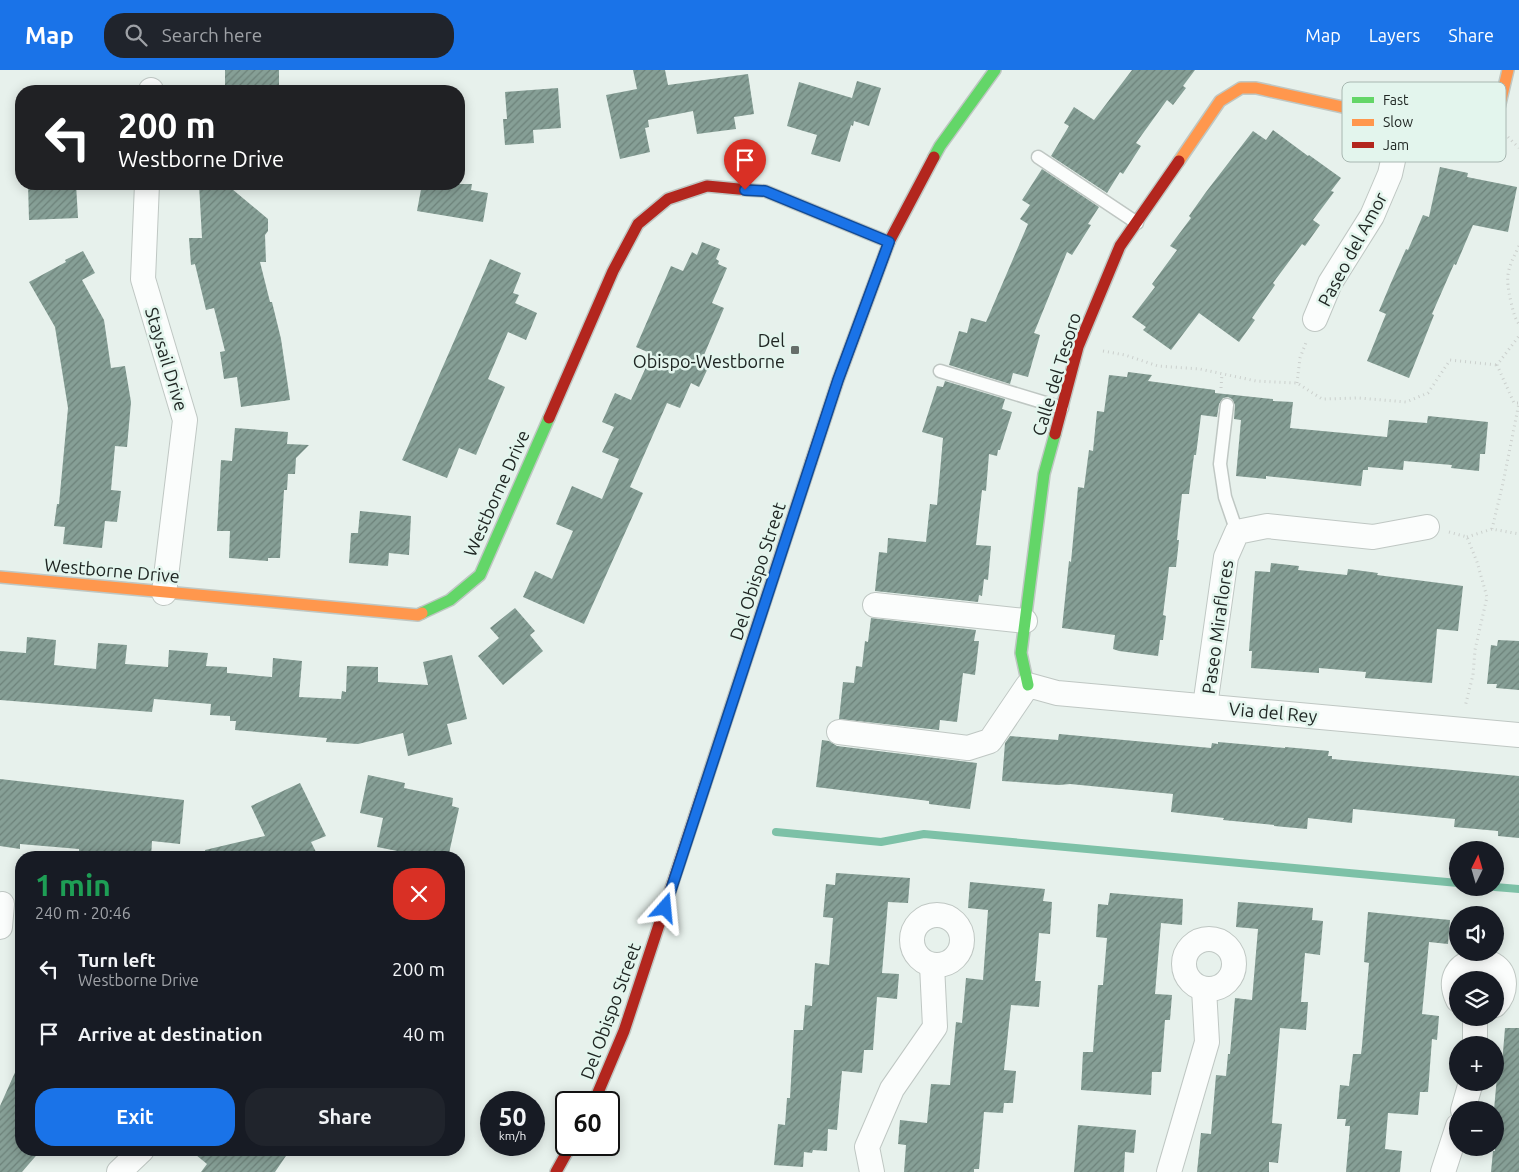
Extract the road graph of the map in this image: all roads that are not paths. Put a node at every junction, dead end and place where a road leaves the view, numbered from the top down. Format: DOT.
graph roads {
  1 [pos="995,70"];
  2 [pos="1342,107"];
  3 [pos="1038,157"];
  4 [pos="1393,162"];
  5 [pos="147,190"];
  6 [pos="1137,222"];
  7 [pos="889,242"];
  8 [pos="1315,319"];
  9 [pos="940,371"];
  10 [pos="1227,405"];
  11 [pos="1062,408"];
  12 [pos="1427,527"];
  13 [pos="1237,532"];
  14 [pos="0,577"];
  15 [pos="164,593"];
  16 [pos="876,605"];
  17 [pos="1025,621"];
  18 [pos="1028,685"];
  19 [pos="1205,706"];
  20 [pos="839,732"];
  21 [pos="1519,735"];
  22 [pos="8,904"];
  23 [pos="0,927"];
  24 [pos="932,965"];
  25 [pos="1458,971"];
  26 [pos="1499,971"];
  27 [pos="1204,989"];
  28 [pos="599,1091"];
  29 [pos="1449,1154"];
  30 [pos="136,1156"];
  31 [pos="565,1156"];
  32 [pos="119,1172"];
  33 [pos="556,1172"];
  34 [pos="872,1172"];
  35 [pos="1169,1172"];
  36 [pos="1443,1172"];
  1 -- 7 [label="street, Del Obispo Street"];
  2 -- 6 [label="street, Calle del Tesoro"];
  3 -- 6 [label="lane"];
  4 -- 8 [label="street, Paseo del Amor"];
  5 -- 15 [label="street, Staysail Drive"];
  6 -- 11 [label="street, Calle del Tesoro"];
  7 -- 15 [label="street, Westborne Drive"];
  7 -- 28 [label="street, Del Obispo Street"];
  9 -- 11 [label="lane"];
  10 -- 13 [label="lane"];
  11 -- 17 [label="street, Calle del Tesoro"];
  12 -- 13 [label="street"];
  13 -- 19 [label="street, Paseo Miraflores"];
  14 -- 15 [label="street, Westborne Drive"];
  16 -- 17 [label="street"];
  17 -- 18 [label="street, Calle del Tesoro"];
  18 -- 19 [label="street, Via del Rey"];
  18 -- 20 [label="street"];
  19 -- 21 [label="street, Via del Rey"];
  22 -- 23 [label="street"];
  24 -- 34 [label="street"];
  25 -- 26 [label="street"];
  27 -- 35 [label="street"];
  29 -- 36 [label="street"];
  30 -- 32 [label="street"];
  31 -- 33 [label="street"];
}
